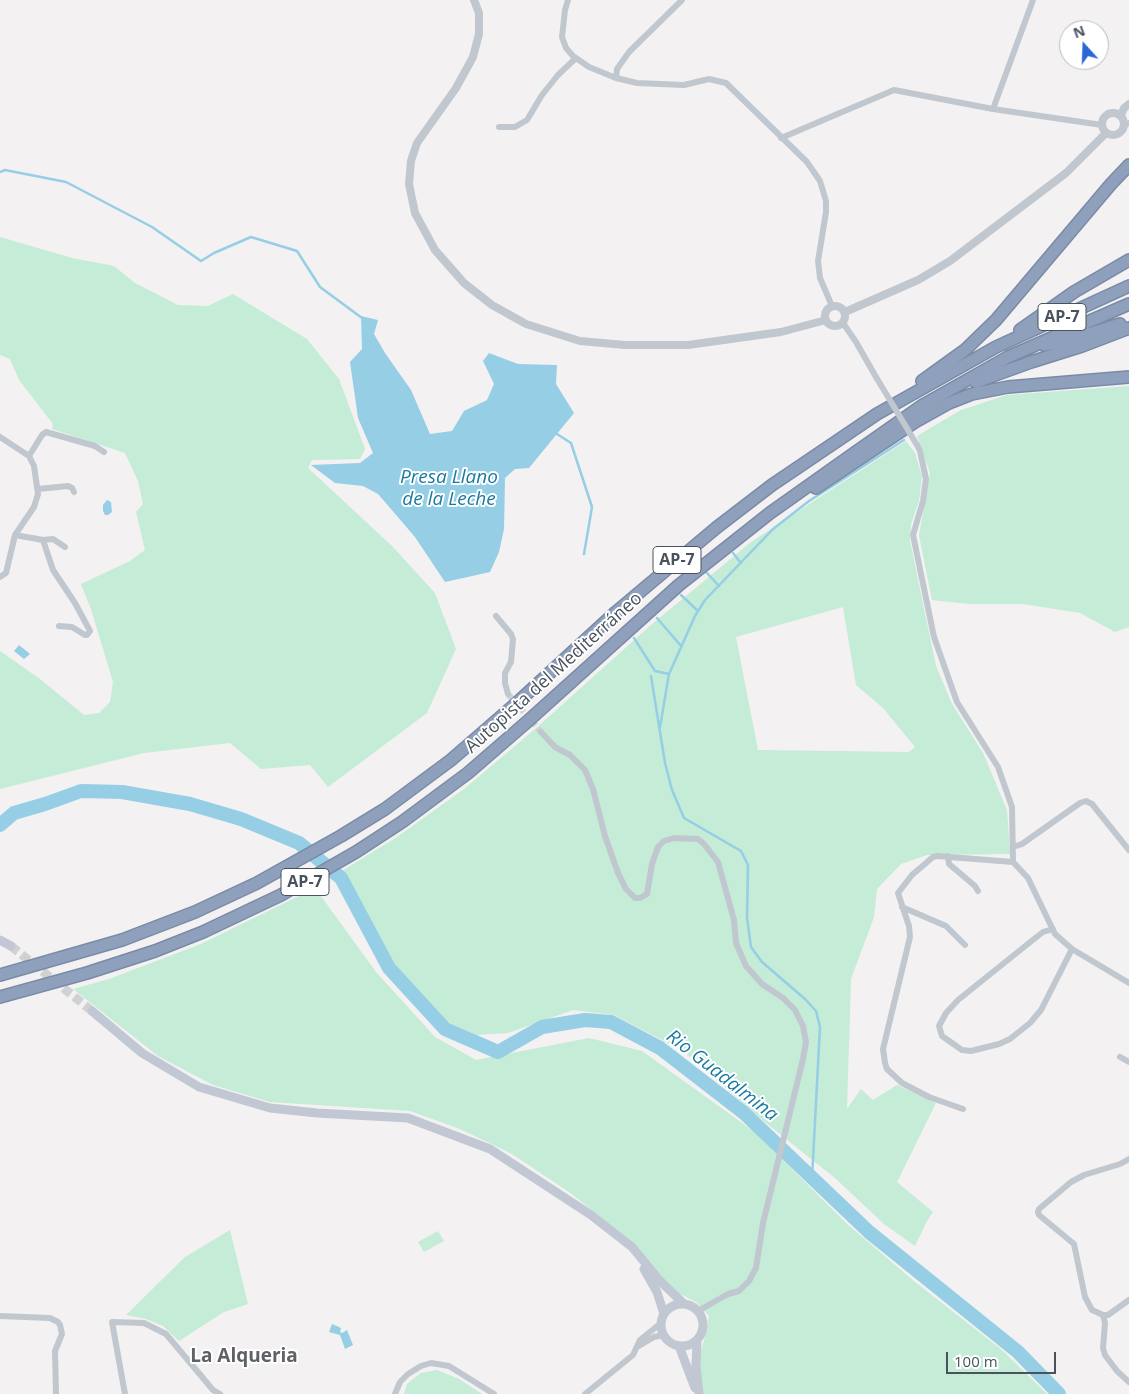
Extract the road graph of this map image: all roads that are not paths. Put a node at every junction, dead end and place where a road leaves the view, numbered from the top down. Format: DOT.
graph roads {
  1 [pos="474,0"];
  2 [pos="568,0"];
  3 [pos="682,0"];
  4 [pos="1033,0"];
  5 [pos="576,58"];
  6 [pos="616,78"];
  7 [pos="1129,104"];
  8 [pos="993,110"];
  9 [pos="1121,115"];
  10 [pos="1127,124"];
  11 [pos="1102,125"];
  12 [pos="499,127"];
  13 [pos="1106,133"];
  14 [pos="781,138"];
  15 [pos="1129,165"];
  16 [pos="1129,260"];
  17 [pos="1129,268"];
  18 [pos="1129,286"];
  19 [pos="1074,292"];
  20 [pos="1129,304"];
  21 [pos="832,306"];
  22 [pos="845,312"];
  23 [pos="826,320"];
  24 [pos="1129,321"];
  25 [pos="843,324"];
  26 [pos="1129,328"];
  27 [pos="1067,341"];
  28 [pos="996,347"];
  29 [pos="1027,347"];
  30 [pos="1018,366"];
  31 [pos="1129,377"];
  32 [pos="877,414"];
  33 [pos="883,433"];
  34 [pos="3,436"];
  35 [pos="104,452"];
  36 [pos="28,456"];
  37 [pos="38,490"];
  38 [pos="74,492"];
  39 [pos="770,513"];
  40 [pos="15,536"];
  41 [pos="43,540"];
  42 [pos="65,547"];
  43 [pos="0,577"];
  44 [pos="496,616"];
  45 [pos="59,626"];
  46 [pos="508,694"];
  47 [pos="541,732"];
  48 [pos="1013,847"];
  49 [pos="1129,850"];
  50 [pos="948,856"];
  51 [pos="1013,862"];
  52 [pos="978,891"];
  53 [pos="902,907"];
  54 [pos="1053,929"];
  55 [pos="0,940"];
  56 [pos="965,945"];
  57 [pos="11,946"];
  58 [pos="1072,949"];
  59 [pos="0,975"];
  60 [pos="1129,983"];
  61 [pos="0,997"];
  62 [pos="92,1011"];
  63 [pos="1120,1057"];
  64 [pos="1129,1062"];
  65 [pos="963,1109"];
  66 [pos="1129,1159"];
  67 [pos="615,1234"];
  68 [pos="1129,1300"];
  69 [pos="684,1304"];
  70 [pos="698,1311"];
  71 [pos="1103,1315"];
  72 [pos="0,1316"];
  73 [pos="662,1318"];
  74 [pos="663,1335"];
  75 [pos="697,1340"];
  76 [pos="679,1346"];
  77 [pos="637,1348"];
  78 [pos="1129,1382"];
  79 [pos="56,1394"];
  80 [pos="125,1394"];
  81 [pos="220,1394"];
  82 [pos="395,1394"];
  83 [pos="494,1394"];
  84 [pos="585,1394"];
  85 [pos="698,1394"];
  1 -- 23 [label="street"];
  2 -- 5 [label="street"];
  3 -- 6 [label="street"];
  4 -- 8 [label="street"];
  5 -- 6 [label="street"];
  5 -- 12 [label="street"];
  6 -- 14 [label="street"];
  7 -- 9 [label="street"];
  8 -- 11 [label="street"];
  8 -- 14 [label="street"];
  9 -- 10 [label="street"];
  9 -- 11 [label="street"];
  10 -- 13 [label="street"];
  11 -- 13 [label="street"];
  13 -- 22 [label="street"];
  14 -- 21 [label="street"];
  15 -- 32 [label="highway"];
  16 -- 19 [label="highway"];
  17 -- 19 [label="highway"];
  18 -- 28 [label="highway, Autopista del Mediterráneo / AP-7"];
  19 -- 28 [label="highway"];
  20 -- 29 [label="highway, Autopista del Mediterráneo / AP-7"];
  21 -- 22 [label="street"];
  21 -- 23 [label="street"];
  22 -- 25 [label="street"];
  23 -- 25 [label="street"];
  24 -- 27 [label="highway"];
  25 -- 48 [label="street, bridge"];
  26 -- 30 [label="highway"];
  27 -- 29 [label="highway"];
  27 -- 30 [label="highway"];
  28 -- 32 [label="highway, Autopista del Mediterráneo / AP-7"];
  29 -- 33 [label="highway, Autopista del Mediterráneo / AP-7"];
  30 -- 33 [label="highway"];
  31 -- 39 [label="highway"];
  32 -- 59 [label="highway, Autopista del Mediterráneo / AP-7"];
  33 -- 39 [label="highway, Autopista del Mediterráneo / AP-7"];
  34 -- 36 [label="street"];
  35 -- 36 [label="street"];
  36 -- 37 [label="street"];
  37 -- 38 [label="street"];
  37 -- 40 [label="street"];
  39 -- 61 [label="highway, Autopista del Mediterráneo / AP-7"];
  40 -- 41 [label="street"];
  40 -- 43 [label="street"];
  41 -- 42 [label="street"];
  41 -- 45 [label="street"];
  44 -- 46 [label="street"];
  47 -- 70 [label="street"];
  48 -- 49 [label="street"];
  48 -- 51 [label="street"];
  50 -- 51 [label="street"];
  50 -- 52 [label="street"];
  50 -- 53 [label="street"];
  51 -- 54 [label="street"];
  53 -- 56 [label="street"];
  53 -- 65 [label="street"];
  54 -- 58 [label="street"];
  54 -- 58 [label="street"];
  55 -- 57 [label="main road"];
  58 -- 60 [label="street"];
  62 -- 67 [label="main road"];
  63 -- 64 [label="street"];
  66 -- 71 [label="street"];
  67 -- 69 [label="main road"];
  67 -- 73 [label="main road"];
  68 -- 71 [label="street"];
  69 -- 70 [label="main road"];
  69 -- 73 [label="main road"];
  70 -- 75 [label="main road"];
  71 -- 78 [label="street"];
  72 -- 79 [label="street"];
  73 -- 74 [label="main road"];
  73 -- 77 [label="street"];
  74 -- 76 [label="main road"];
  74 -- 77 [label="street"];
  75 -- 76 [label="main road"];
  75 -- 85 [label="main road"];
  76 -- 85 [label="main road"];
  77 -- 84 [label="street"];
  80 -- 81 [label="street"];
  82 -- 83 [label="street"];
}
